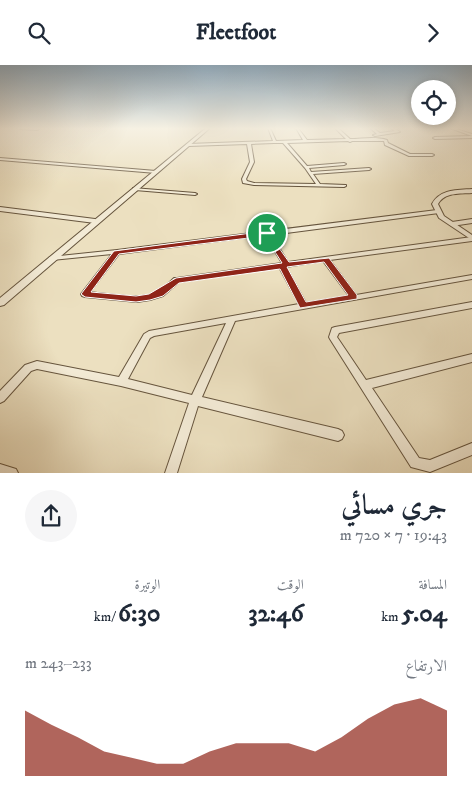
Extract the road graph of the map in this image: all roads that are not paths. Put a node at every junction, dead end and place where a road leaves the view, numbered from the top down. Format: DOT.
graph roads {
  1 [pos="186,147"];
  2 [pos="250,147"];
  3 [pos="288,147"];
  4 [pos="393,147"];
  5 [pos="432,155"];
  6 [pos="0,159"];
  7 [pos="344,164"];
  8 [pos="306,167"];
  9 [pos="369,169"];
  10 [pos="156,173"];
  11 [pos="310,173"];
  12 [pos="318,184"];
  13 [pos="344,186"];
  14 [pos="134,189"];
  15 [pos="472,191"];
  16 [pos="194,194"];
  17 [pos="0,209"];
  18 [pos="438,213"];
  19 [pos="95,221"];
  20 [pos="472,221"];
  21 [pos="452,224"];
  22 [pos="267,233"];
  23 [pos="472,238"];
  24 [pos="117,252"];
  25 [pos="52,258"];
  26 [pos="326,260"];
  27 [pos="285,265"];
  28 [pos="472,277"];
  29 [pos="354,297"];
  30 [pos="0,303"];
  31 [pos="472,305"];
  32 [pos="304,306"];
  33 [pos="232,319"];
  34 [pos="472,358"];
  35 [pos="121,382"];
  36 [pos="364,385"];
  37 [pos="0,398"];
  38 [pos="196,400"];
  39 [pos="338,435"];
  40 [pos="472,449"];
  41 [pos="0,470"];
  42 [pos="12,473"];
  43 [pos="172,473"];
  1 -- 10 [label="street"];
  2 -- 12 [label="street"];
  3 -- 8 [label="street"];
  4 -- 5 [label="street"];
  6 -- 10 [label="street"];
  7 -- 8 [label="street"];
  8 -- 11 [label="street"];
  9 -- 11 [label="street"];
  10 -- 14 [label="street"];
  11 -- 12 [label="street"];
  12 -- 13 [label="street"];
  14 -- 16 [label="street"];
  14 -- 19 [label="street"];
  15 -- 18 [label="street"];
  17 -- 19 [label="street"];
  18 -- 21 [label="street"];
  18 -- 22 [label="street"];
  19 -- 25 [label="street"];
  20 -- 21 [label="street"];
  21 -- 23 [label="street"];
  22 -- 24 [label="street"];
  22 -- 27 [label="street"];
  23 -- 26 [label="street"];
  24 -- 25 [label="street"];
  24 -- 27 [label="street"];
  25 -- 30 [label="street"];
  26 -- 27 [label="street"];
  26 -- 29 [label="street"];
  27 -- 32 [label="street"];
  28 -- 29 [label="street"];
  29 -- 32 [label="street"];
  31 -- 36 [label="street"];
  32 -- 33 [label="street"];
  33 -- 35 [label="street"];
  33 -- 38 [label="street"];
  34 -- 36 [label="street"];
  35 -- 37 [label="street"];
  35 -- 38 [label="street"];
  36 -- 40 [label="street"];
  38 -- 39 [label="street"];
  38 -- 43 [label="street"];
  41 -- 42 [label="street"];
}
